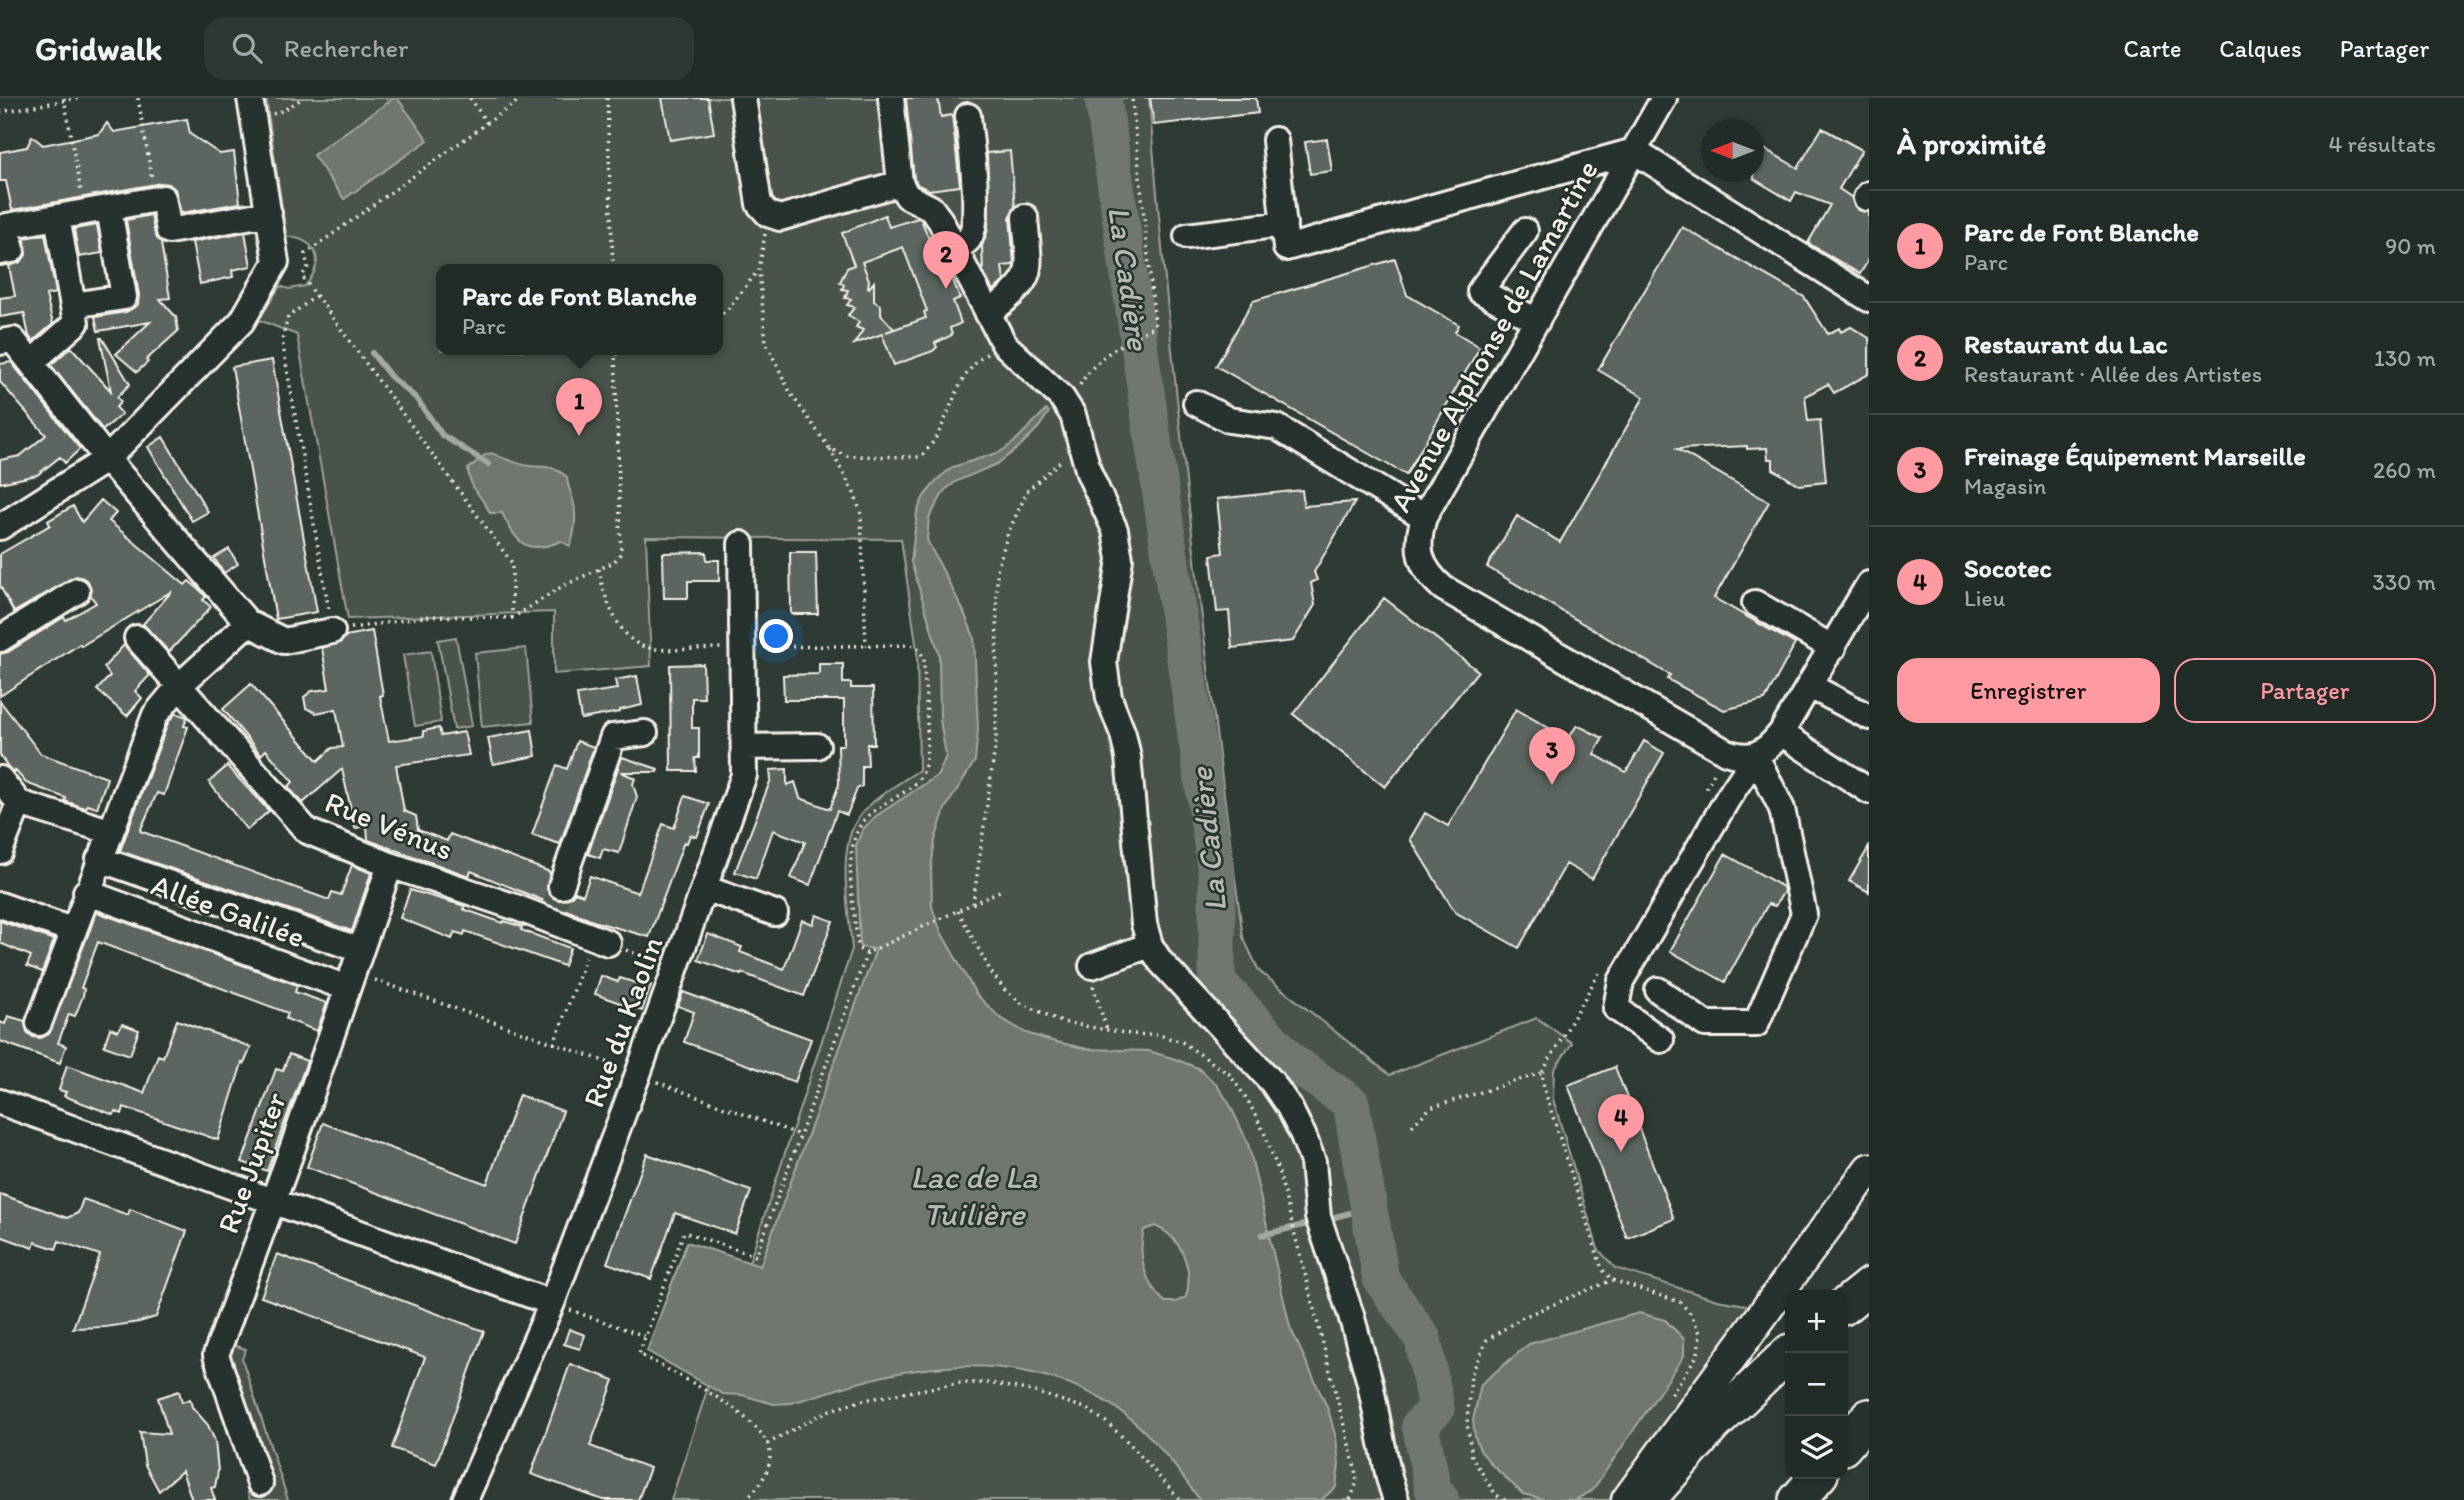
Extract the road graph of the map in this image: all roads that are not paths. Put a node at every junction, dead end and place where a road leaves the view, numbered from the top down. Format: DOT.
graph roads {
  1 [pos="743,98"];
  2 [pos="891,98"];
  3 [pos="1664,98"];
  4 [pos="252,109"];
  5 [pos="968,116"];
  6 [pos="1275,140"];
  7 [pos="1634,151"];
  8 [pos="900,183"];
  9 [pos="97,210"];
  10 [pos="269,213"];
  11 [pos="57,217"];
  12 [pos="1025,217"];
  13 [pos="1284,224"];
  14 [pos="1525,231"];
  15 [pos="1187,236"];
  16 [pos="955,249"];
  17 [pos="0,252"];
  18 [pos="1869,299"];
  19 [pos="74,305"];
  20 [pos="988,314"];
  21 [pos="1537,321"];
  22 [pos="0,342"];
  23 [pos="32,362"];
  24 [pos="1196,403"];
  25 [pos="107,459"];
  26 [pos="1424,517"];
  27 [pos="0,527"];
  28 [pos="741,544"];
  29 [pos="1869,584"];
  30 [pos="77,591"];
  31 [pos="1755,603"];
  32 [pos="248,622"];
  33 [pos="332,631"];
  34 [pos="137,638"];
  35 [pos="0,639"];
  36 [pos="1833,648"];
  37 [pos="180,685"];
  38 [pos="1810,686"];
  39 [pos="1869,717"];
  40 [pos="645,733"];
  41 [pos="1781,733"];
  42 [pos="817,746"];
  43 [pos="744,747"];
  44 [pos="1756,756"];
  45 [pos="0,779"];
  46 [pos="1869,791"];
  47 [pos="19,803"];
  48 [pos="109,831"];
  49 [pos="1,846"];
  50 [pos="99,859"];
  51 [pos="390,865"];
  52 [pos="704,888"];
  53 [pos="86,892"];
  54 [pos="554,904"];
  55 [pos="0,905"];
  56 [pos="775,913"];
  57 [pos="72,930"];
  58 [pos="601,940"];
  59 [pos="1150,945"];
  60 [pos="1093,966"];
  61 [pos="353,970"];
  62 [pos="1658,990"];
  63 [pos="38,1023"];
  64 [pos="1661,1040"];
  65 [pos="0,1102"];
  66 [pos="1869,1169"];
  67 [pos="273,1200"];
  68 [pos="1869,1286"];
  69 [pos="552,1303"];
  70 [pos="1848,1303"];
  71 [pos="1789,1353"];
  72 [pos="1869,1417"];
  73 [pos="1848,1441"];
  74 [pos="1816,1479"];
  75 [pos="260,1483"];
  76 [pos="465,1500"];
  77 [pos="1396,1500"];
  78 [pos="1627,1500"];
  79 [pos="1647,1500"];
  80 [pos="1797,1500"];
  1 -- 8 [label="street"];
  2 -- 8 [label="street"];
  3 -- 7 [label="street, Avenue Alphonse de Lamartine"];
  4 -- 10 [label="street"];
  5 -- 16 [label="street"];
  6 -- 13 [label="street"];
  7 -- 13 [label="street"];
  7 -- 18 [label="street"];
  7 -- 21 [label="street, Avenue Alphonse de Lamartine"];
  8 -- 16 [label="street"];
  9 -- 10 [label="street"];
  9 -- 11 [label="street"];
  9 -- 19 [label="street"];
  10 -- 25 [label="street"];
  11 -- 17 [label="street"];
  11 -- 19 [label="street"];
  12 -- 20 [label="street"];
  13 -- 15 [label="street"];
  14 -- 21 [label="street"];
  16 -- 20 [label="street"];
  19 -- 23 [label="street"];
  20 -- 59 [label="street"];
  21 -- 26 [label="street, Avenue Alphonse de Lamartine"];
  22 -- 23 [label="street"];
  23 -- 25 [label="street"];
  24 -- 26 [label="street"];
  25 -- 27 [label="street"];
  25 -- 32 [label="street"];
  26 -- 44 [label="street, Avenue Alphonse de Lamartine"];
  28 -- 43 [label="street, Rue du Kaolin"];
  29 -- 36 [label="street"];
  30 -- 35 [label="street"];
  31 -- 36 [label="street"];
  32 -- 33 [label="street"];
  32 -- 37 [label="street"];
  34 -- 37 [label="street, Rue Vénus"];
  36 -- 38 [label="street"];
  37 -- 48 [label="street"];
  37 -- 51 [label="street, Rue Vénus"];
  38 -- 39 [label="street"];
  38 -- 41 [label="street"];
  40 -- 54 [label="street"];
  41 -- 44 [label="street"];
  41 -- 46 [label="street"];
  42 -- 43 [label="street"];
  43 -- 52 [label="street, Rue du Kaolin"];
  44 -- 62 [label="street"];
  44 -- 64 [label="street"];
  45 -- 47 [label="street"];
  47 -- 48 [label="street"];
  47 -- 49 [label="street"];
  48 -- 50 [label="street"];
  50 -- 53 [label="street"];
  50 -- 61 [label="street, Allée Galilée"];
  51 -- 54 [label="street, Rue Vénus"];
  51 -- 61 [label="street, Rue Jupiter"];
  52 -- 56 [label="street"];
  52 -- 69 [label="street, Rue du Kaolin"];
  53 -- 57 [label="street"];
  53 -- 61 [label="street, Allée Galilée"];
  54 -- 58 [label="street, Rue Vénus"];
  55 -- 57 [label="street"];
  57 -- 63 [label="street"];
  59 -- 60 [label="street"];
  59 -- 77 [label="street"];
  61 -- 67 [label="street, Rue Jupiter"];
  65 -- 67 [label="street"];
  66 -- 78 [label="main road"];
  67 -- 69 [label="street"];
  67 -- 75 [label="street, Rue Jupiter"];
  68 -- 70 [label="highway"];
  69 -- 76 [label="street, Rue du Kaolin"];
  71 -- 79 [label="highway"];
  72 -- 73 [label="highway"];
  74 -- 80 [label="highway"];
}
